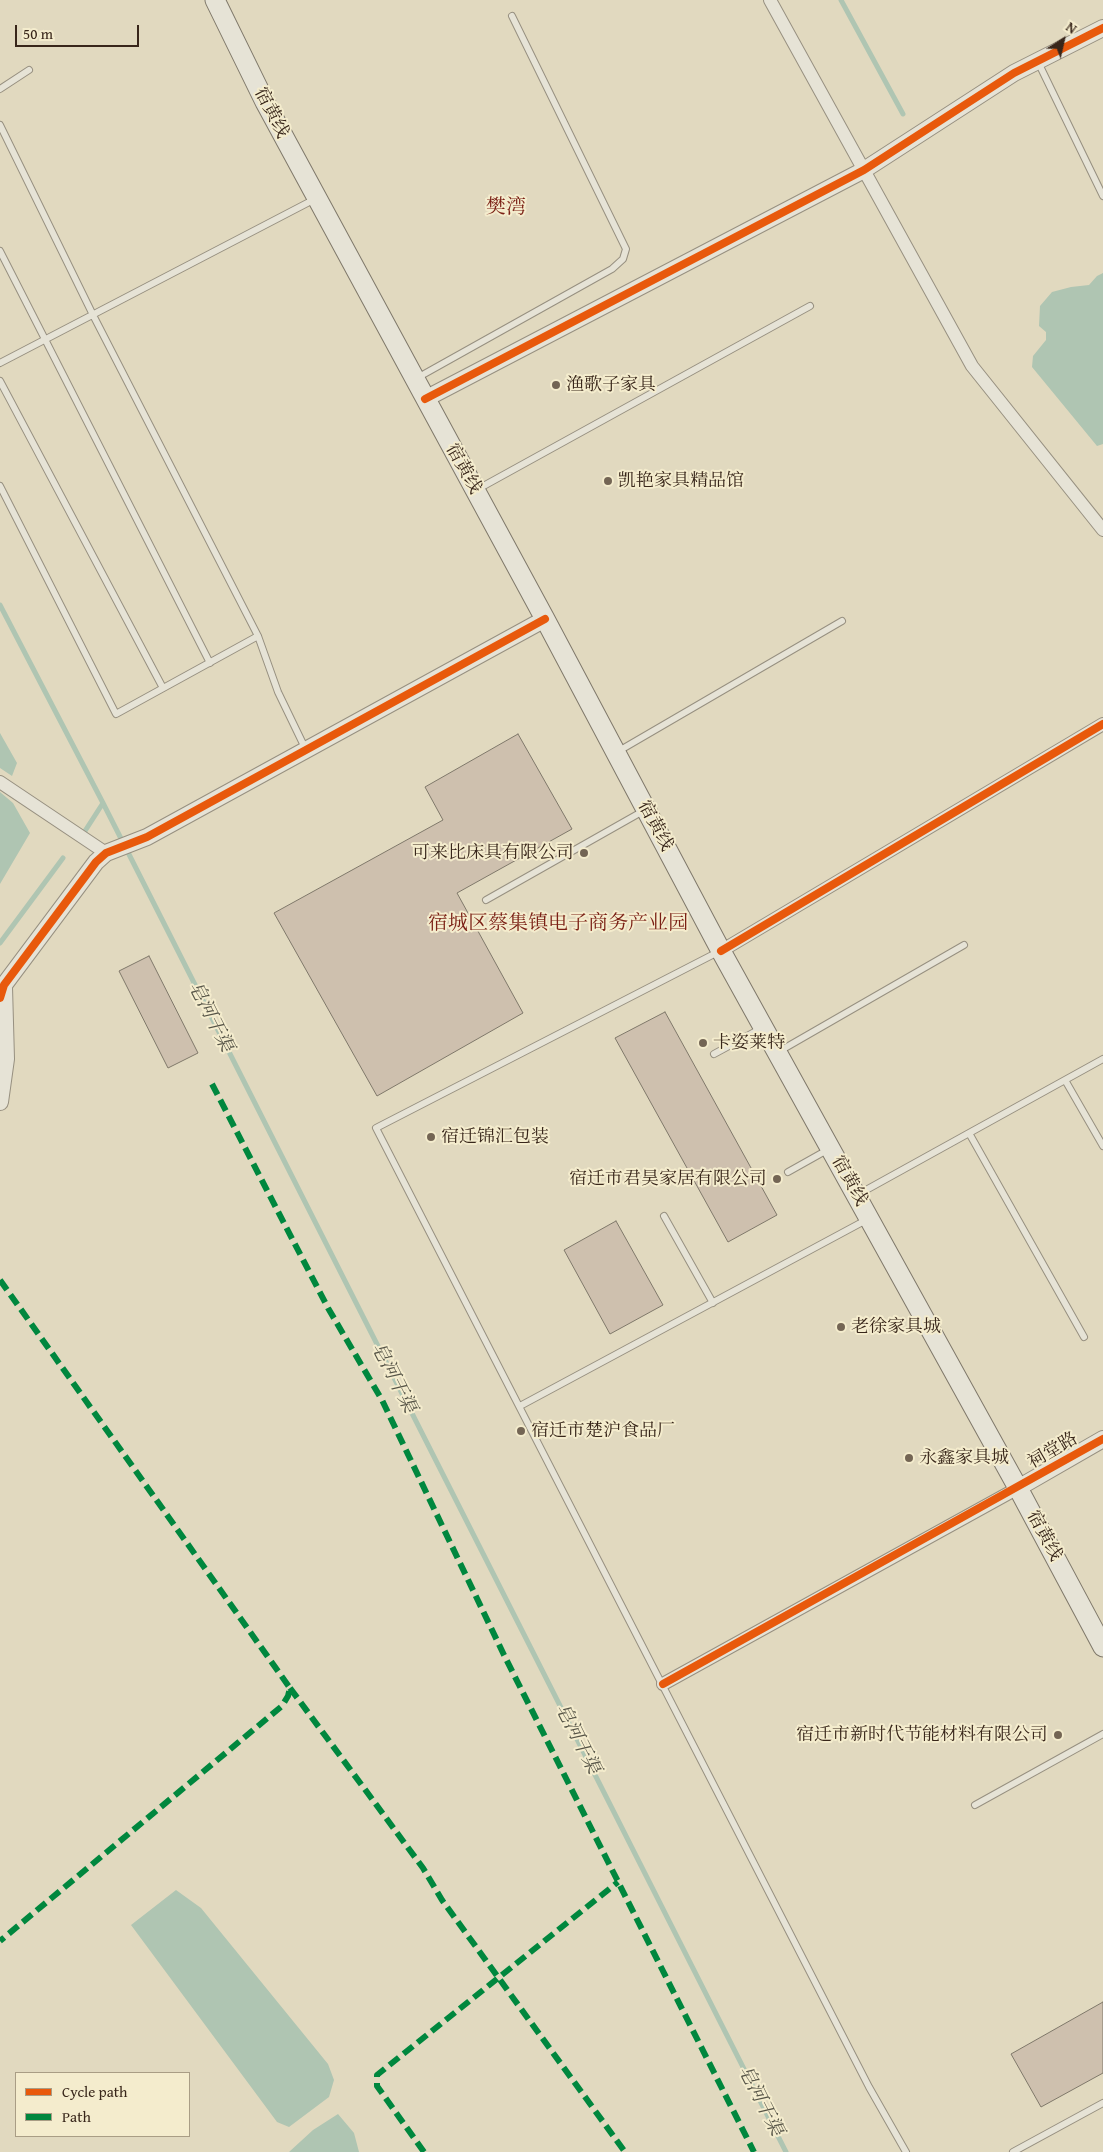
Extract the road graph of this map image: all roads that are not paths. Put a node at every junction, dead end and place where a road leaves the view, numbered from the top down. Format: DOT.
graph roads {
  1 [pos="215,0"];
  2 [pos="770,0"];
  3 [pos="512,16"];
  4 [pos="1103,28"];
  5 [pos="1037,61"];
  6 [pos="29,70"];
  7 [pos="0,89"];
  8 [pos="0,125"];
  9 [pos="864,170"];
  10 [pos="1103,196"];
  11 [pos="316,198"];
  12 [pos="0,251"];
  13 [pos="810,306"];
  14 [pos="93,315"];
  15 [pos="46,340"];
  16 [pos="0,364"];
  17 [pos="0,380"];
  18 [pos="414,380"];
  19 [pos="425,399"];
  20 [pos="0,486"];
  21 [pos="474,491"];
  22 [pos="1103,530"];
  23 [pos="545,619"];
  24 [pos="842,622"];
  25 [pos="258,636"];
  26 [pos="210,663"];
  27 [pos="163,688"];
  28 [pos="1103,724"];
  29 [pos="306,750"];
  30 [pos="616,753"];
  31 [pos="0,782"];
  32 [pos="646,810"];
  33 [pos="110,852"];
  34 [pos="486,900"];
  35 [pos="964,945"];
  36 [pos="721,950"];
  37 [pos="1,991"];
  38 [pos="763,1028"];
  39 [pos="777,1052"];
  40 [pos="714,1054"];
  41 [pos="1103,1059"];
  42 [pos="1066,1080"];
  43 [pos="0,1102"];
  44 [pos="969,1133"];
  45 [pos="1103,1146"];
  46 [pos="830,1148"];
  47 [pos="788,1172"];
  48 [pos="856,1196"];
  49 [pos="664,1216"];
  50 [pos="869,1219"];
  51 [pos="713,1303"];
  52 [pos="1084,1337"];
  53 [pos="520,1406"];
  54 [pos="1103,1439"];
  55 [pos="1018,1488"];
  56 [pos="1103,1647"];
  57 [pos="663,1684"];
  58 [pos="1103,1734"];
  59 [pos="975,1805"];
  60 [pos="1103,2103"];
  61 [pos="906,2152"];
  62 [pos="1013,2152"];
  1 -- 11 [label="main road, 宿黄线"];
  2 -- 9 [label="street"];
  3 -- 18 [label="lane"];
  4 -- 5 [label="street"];
  5 -- 9 [label="street"];
  5 -- 10 [label="lane"];
  6 -- 7 [label="lane"];
  8 -- 14 [label="lane"];
  9 -- 19 [label="street"];
  9 -- 22 [label="street"];
  11 -- 14 [label="lane"];
  11 -- 18 [label="main road, 宿黄线"];
  12 -- 15 [label="lane"];
  13 -- 21 [label="lane"];
  14 -- 15 [label="lane"];
  14 -- 25 [label="lane"];
  15 -- 16 [label="lane"];
  15 -- 26 [label="lane"];
  17 -- 27 [label="lane"];
  18 -- 19 [label="main road, 宿黄线"];
  19 -- 21 [label="main road, 宿黄线"];
  20 -- 27 [label="lane"];
  21 -- 23 [label="main road, 宿黄线"];
  23 -- 29 [label="street"];
  23 -- 30 [label="main road, 宿黄线"];
  24 -- 30 [label="lane"];
  25 -- 26 [label="lane"];
  25 -- 29 [label="lane"];
  26 -- 27 [label="lane"];
  28 -- 36 [label="street"];
  29 -- 33 [label="street"];
  30 -- 32 [label="main road, 宿黄线"];
  31 -- 33 [label="street"];
  32 -- 34 [label="lane"];
  32 -- 36 [label="main road, 宿黄线"];
  33 -- 37 [label="street"];
  35 -- 39 [label="lane"];
  36 -- 38 [label="main road, 宿黄线"];
  36 -- 53 [label="lane"];
  37 -- 43 [label="street"];
  38 -- 39 [label="main road, 宿黄线"];
  38 -- 40 [label="lane"];
  39 -- 46 [label="main road, 宿黄线"];
  41 -- 42 [label="lane"];
  42 -- 44 [label="lane"];
  42 -- 45 [label="lane"];
  44 -- 48 [label="lane"];
  44 -- 52 [label="lane"];
  46 -- 47 [label="lane"];
  46 -- 48 [label="main road, 宿黄线"];
  48 -- 50 [label="main road, 宿黄线"];
  49 -- 51 [label="lane"];
  50 -- 51 [label="lane"];
  50 -- 55 [label="main road, 宿黄线"];
  51 -- 53 [label="lane"];
  53 -- 57 [label="lane"];
  54 -- 55 [label="street, 祠堂路"];
  55 -- 56 [label="main road, 宿黄线"];
  55 -- 57 [label="street"];
  57 -- 61 [label="lane"];
  58 -- 59 [label="lane"];
  60 -- 62 [label="lane"];
}
